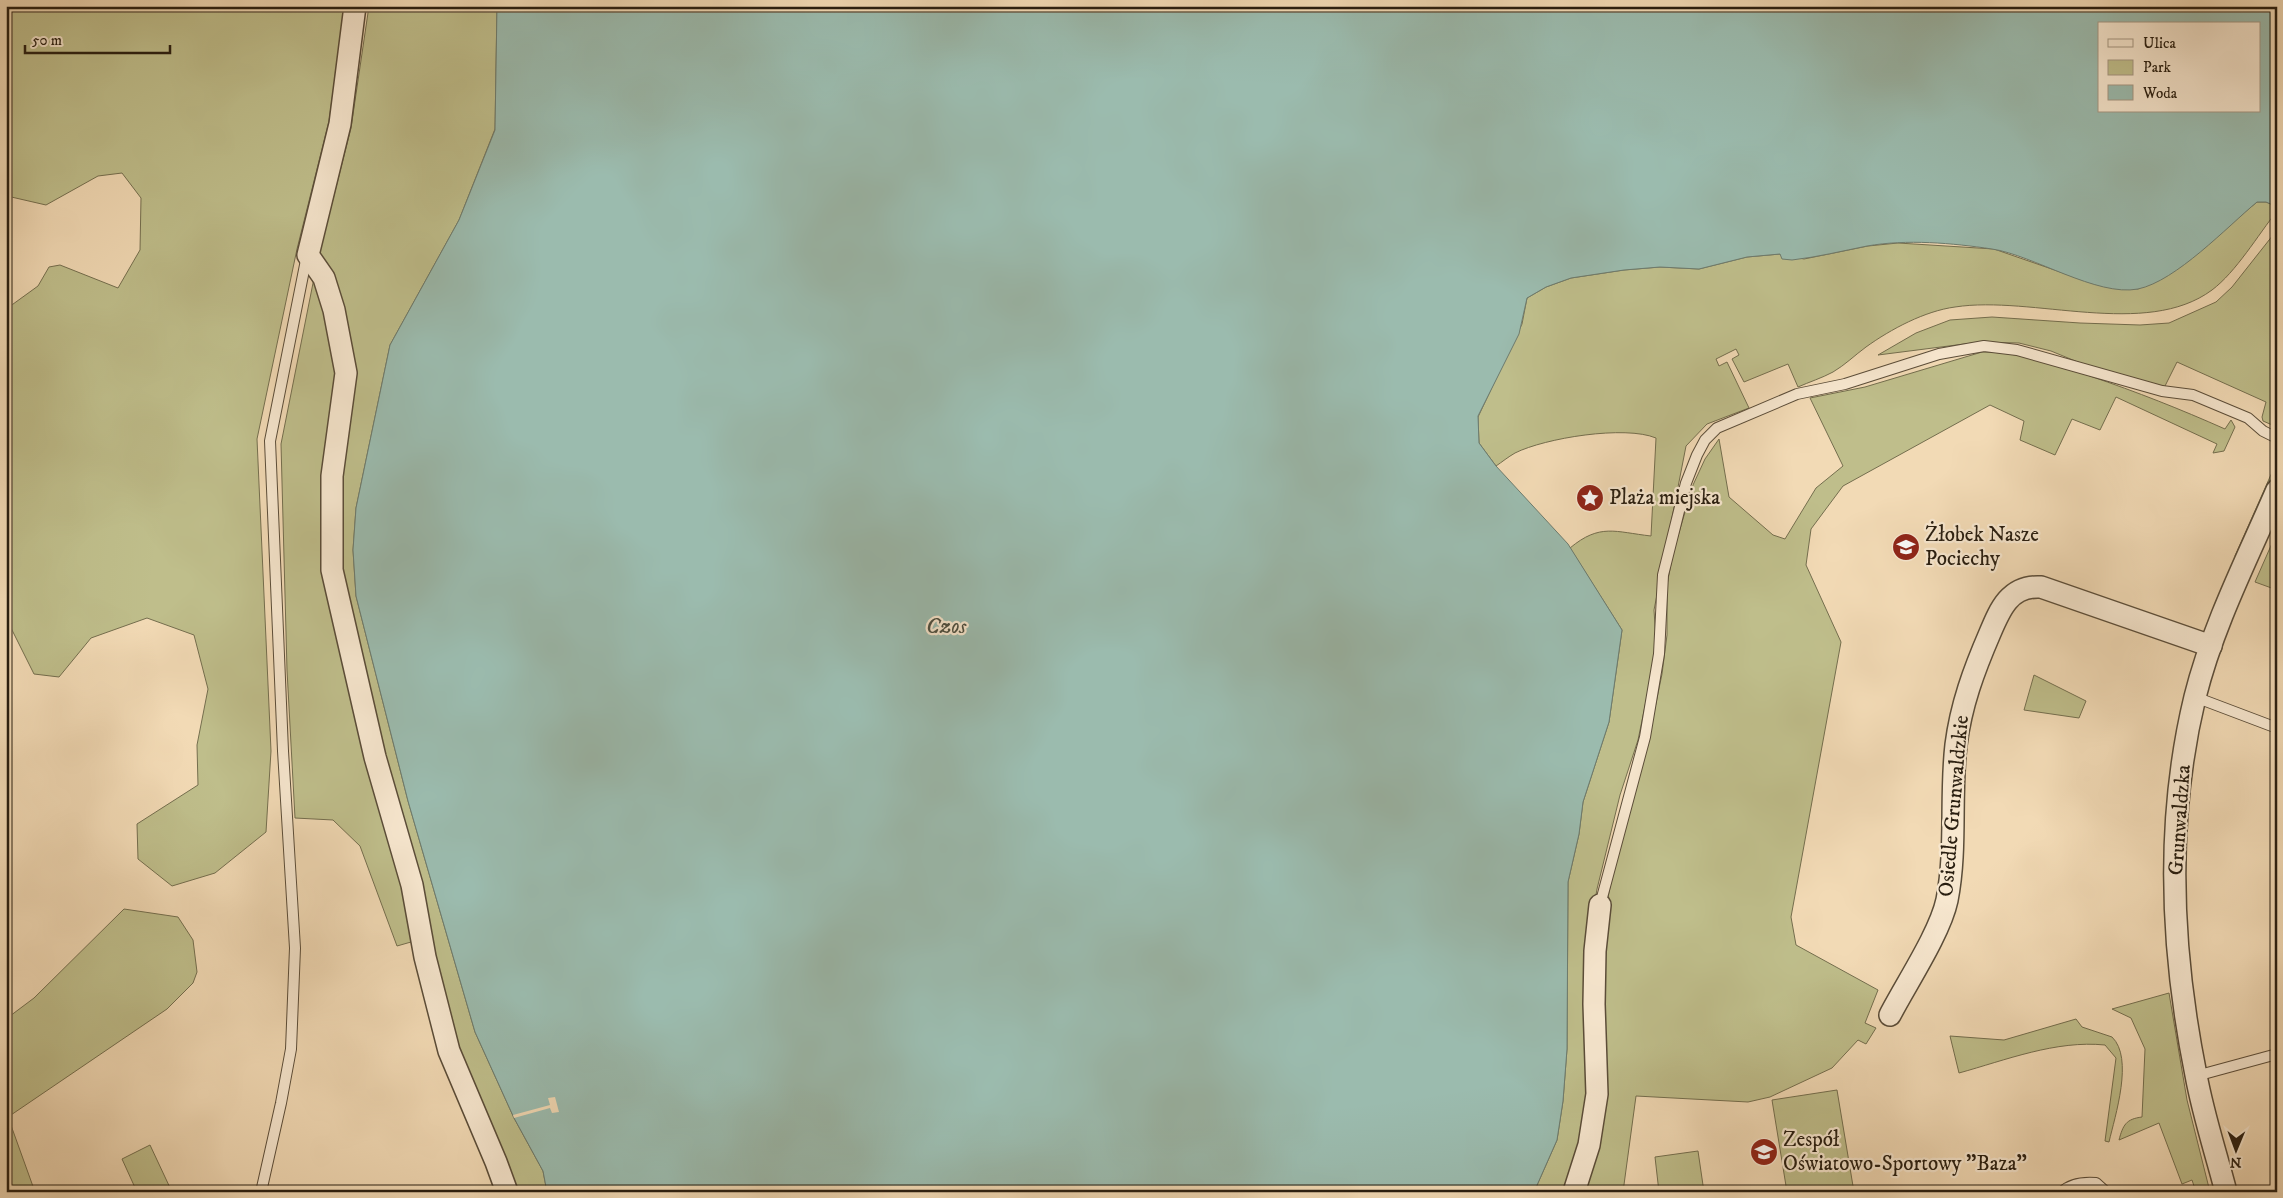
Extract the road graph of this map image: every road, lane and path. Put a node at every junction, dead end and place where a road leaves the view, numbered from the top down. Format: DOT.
graph roads {
  1 [pos="355,6"];
  2 [pos="308,254"];
  3 [pos="2277,438"];
  4 [pos="2277,490"];
  5 [pos="2211,646"];
  6 [pos="2195,697"];
  7 [pos="2277,728"];
  8 [pos="1600,905"];
  9 [pos="1890,1015"];
  10 [pos="2277,1054"];
  11 [pos="2196,1076"];
  12 [pos="261,1192"];
  13 [pos="507,1192"];
  14 [pos="1574,1192"];
  15 [pos="2062,1192"];
  16 [pos="2106,1192"];
  17 [pos="2226,1192"];
  1 -- 2 [label="street"];
  2 -- 12 [label="lane"];
  2 -- 13 [label="street"];
  3 -- 8 [label="lane"];
  4 -- 5 [label="street, Grunwaldzka"];
  5 -- 6 [label="street, Grunwaldzka"];
  5 -- 9 [label="street, Osiedle Grunwaldzkie"];
  6 -- 7 [label="lane"];
  6 -- 11 [label="street, Grunwaldzka"];
  8 -- 14 [label="street"];
  10 -- 11 [label="lane"];
  11 -- 17 [label="street, Grunwaldzka"];
  15 -- 16 [label="lane"];
}
